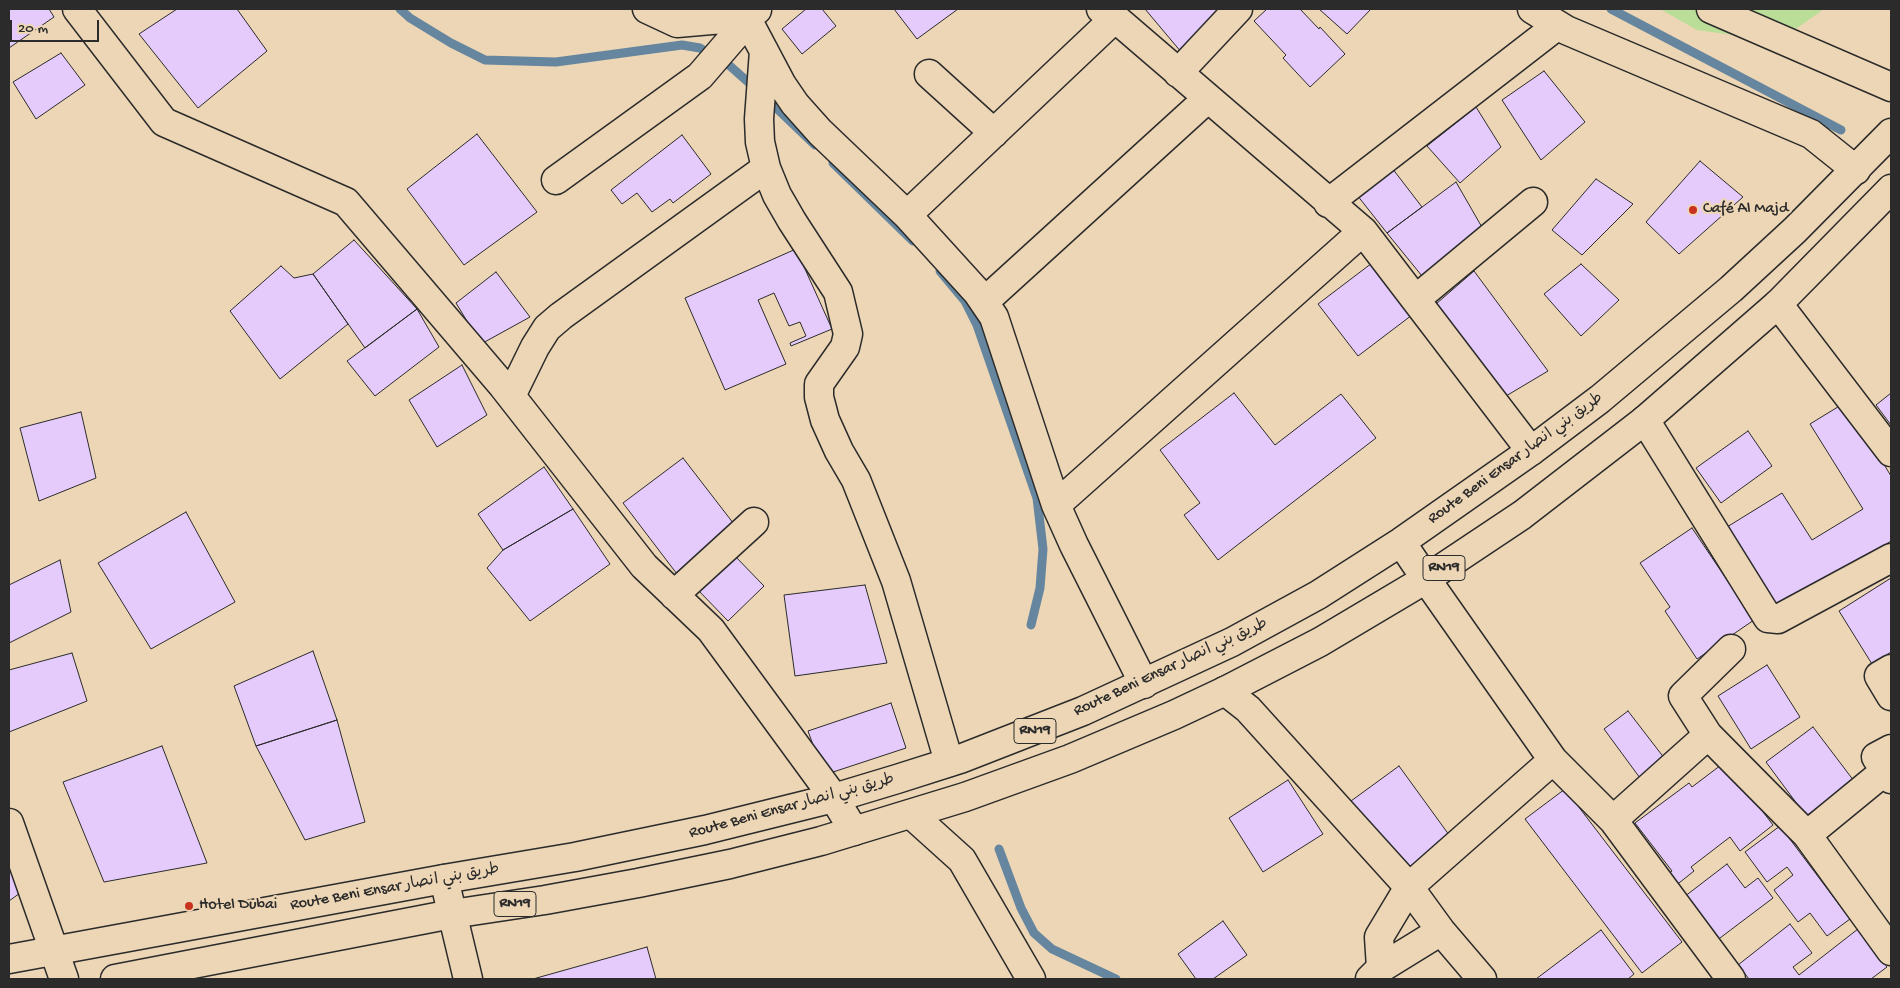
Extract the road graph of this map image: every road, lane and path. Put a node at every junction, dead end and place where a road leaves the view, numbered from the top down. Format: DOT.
graph roads {
  1 [pos="77,9"];
  2 [pos="647,9"];
  3 [pos="1238,9"];
  4 [pos="1532,9"];
  5 [pos="1711,9"];
  6 [pos="751,12"];
  7 [pos="1108,14"];
  8 [pos="1558,25"];
  9 [pos="764,51"];
  10 [pos="1178,73"];
  11 [pos="929,74"];
  12 [pos="1891,87"];
  13 [pos="1207,99"];
  14 [pos="994,133"];
  15 [pos="1891,133"];
  16 [pos="766,168"];
  17 [pos="1856,170"];
  18 [pos="556,180"];
  19 [pos="1891,189"];
  20 [pos="1328,202"];
  21 [pos="1533,202"];
  22 [pos="908,216"];
  23 [pos="1363,231"];
  24 [pos="1416,299"];
  25 [pos="984,302"];
  26 [pos="1778,304"];
  27 [pos="511,396"];
  28 [pos="1645,420"];
  29 [pos="1531,451"];
  30 [pos="1891,452"];
  31 [pos="1056,505"];
  32 [pos="754,522"];
  33 [pos="1401,542"];
  34 [pos="1891,558"];
  35 [pos="1426,580"];
  36 [pos="674,595"];
  37 [pos="1731,649"];
  38 [pos="1891,669"];
  39 [pos="1144,684"];
  40 [pos="1225,692"];
  41 [pos="1891,696"];
  42 [pos="1708,735"];
  43 [pos="1553,760"];
  44 [pos="949,762"];
  45 [pos="1889,766"];
  46 [pos="834,798"];
  47 [pos="911,814"];
  48 [pos="1613,820"];
  49 [pos="9,823"];
  50 [pos="854,831"];
  51 [pos="1807,835"];
  52 [pos="444,879"];
  53 [pos="1409,887"];
  54 [pos="452,914"];
  55 [pos="1441,931"];
  56 [pos="54,951"];
  57 [pos="1891,951"];
  58 [pos="9,959"];
  59 [pos="1376,974"];
  60 [pos="64,979"];
  61 [pos="116,979"];
  62 [pos="468,979"];
  63 [pos="1031,979"];
  64 [pos="1482,979"];
  65 [pos="1731,979"];
  1 -- 27 [label="main road"];
  2 -- 6 [label="main road"];
  3 -- 10 [label="main road"];
  4 -- 8 [label="main road"];
  5 -- 12 [label="main road"];
  6 -- 9 [label="main road"];
  6 -- 18 [label="main road"];
  7 -- 10 [label="main road"];
  7 -- 14 [label="main road"];
  8 -- 17 [label="main road"];
  8 -- 20 [label="main road"];
  9 -- 16 [label="main road"];
  9 -- 22 [label="main road"];
  10 -- 13 [label="main road"];
  11 -- 14 [label="main road"];
  13 -- 20 [label="main road"];
  13 -- 25 [label="main road"];
  14 -- 22 [label="main road"];
  15 -- 17 [label="main road, Route Beni Ensar طريق بني انصار / RN19"];
  16 -- 27 [label="main road"];
  16 -- 44 [label="main road"];
  17 -- 29 [label="main road, Route Beni Ensar طريق بني انصار / RN19"];
  19 -- 26 [label="main road, RN19"];
  20 -- 23 [label="main road"];
  21 -- 24 [label="main road"];
  22 -- 25 [label="main road"];
  23 -- 24 [label="main road"];
  23 -- 31 [label="main road"];
  24 -- 29 [label="main road"];
  25 -- 31 [label="main road"];
  26 -- 28 [label="main road, RN19"];
  26 -- 30 [label="main road"];
  27 -- 36 [label="main road"];
  28 -- 34 [label="main road"];
  28 -- 35 [label="main road, RN19"];
  29 -- 33 [label="main road, Route Beni Ensar طريق بني انصار / RN19"];
  31 -- 39 [label="main road"];
  32 -- 36 [label="main road"];
  33 -- 35 [label="main road"];
  33 -- 39 [label="main road, Route Beni Ensar طريق بني انصار / RN19"];
  35 -- 40 [label="main road, RN19"];
  35 -- 43 [label="main road"];
  36 -- 46 [label="main road"];
  37 -- 42 [label="main road"];
  38 -- 41 [label="main road"];
  39 -- 44 [label="main road, Route Beni Ensar طريق بني انصار / RN19"];
  40 -- 47 [label="main road, RN19"];
  40 -- 53 [label="main road"];
  42 -- 48 [label="main road"];
  42 -- 51 [label="main road"];
  43 -- 48 [label="main road"];
  43 -- 53 [label="main road"];
  44 -- 46 [label="main road, Route Beni Ensar طريق بني انصار / RN19"];
  45 -- 51 [label="main road"];
  46 -- 50 [label="main road"];
  46 -- 52 [label="main road, Route Beni Ensar طريق بني انصار / RN19"];
  47 -- 50 [label="main road, RN19"];
  47 -- 63 [label="main road"];
  48 -- 65 [label="main road"];
  49 -- 56 [label="main road"];
  50 -- 54 [label="main road, RN19"];
  51 -- 57 [label="main road"];
  52 -- 54 [label="main road"];
  52 -- 56 [label="main road, Route Beni Ensar طريق بني انصار / RN19"];
  53 -- 55 [label="main road"];
  53 -- 59 [label="main road"];
  54 -- 61 [label="main road, RN19"];
  54 -- 62 [label="main road"];
  55 -- 59 [label="main road"];
  55 -- 64 [label="main road"];
  56 -- 58 [label="main road, Route Beni Ensar طريق بني انصار / RN19"];
  56 -- 60 [label="main road"];
}
